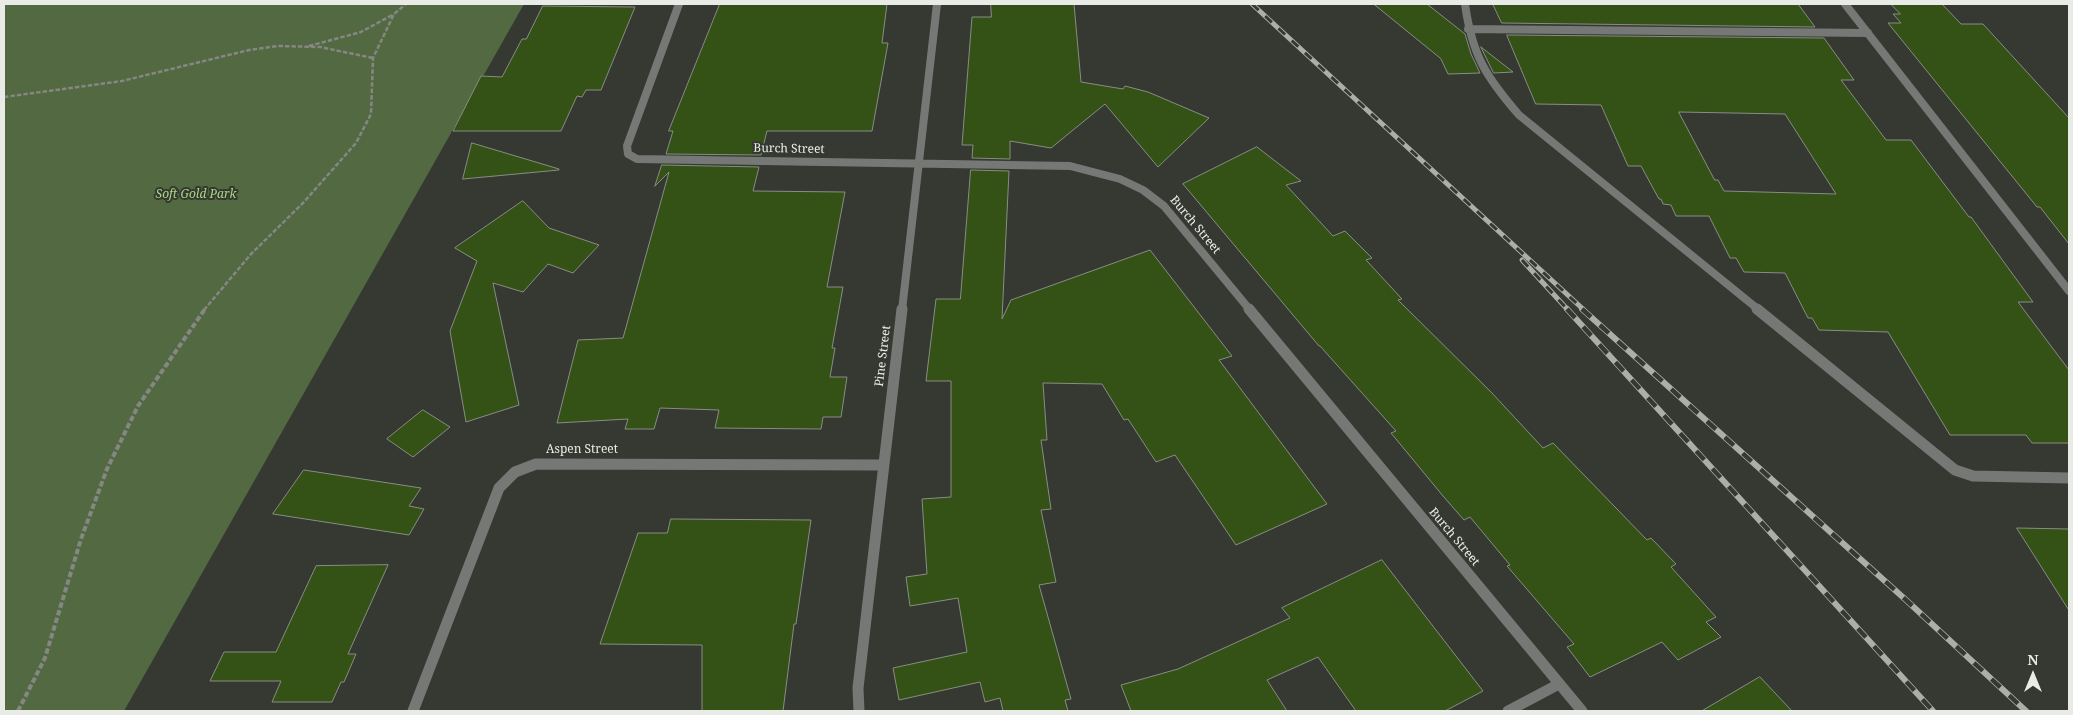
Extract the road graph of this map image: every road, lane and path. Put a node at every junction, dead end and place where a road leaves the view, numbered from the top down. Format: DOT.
graph roads {
  1 [pos="406,4"];
  2 [pos="679,4"];
  3 [pos="937,4"];
  4 [pos="1465,4"];
  5 [pos="1846,4"];
  6 [pos="394,14"];
  7 [pos="1468,29"];
  8 [pos="1868,33"];
  9 [pos="306,46"];
  10 [pos="374,58"];
  11 [pos="4,97"];
  12 [pos="918,164"];
  13 [pos="2069,291"];
  14 [pos="883,465"];
  15 [pos="2069,478"];
  16 [pos="1559,684"];
  17 [pos="18,711"];
  18 [pos="413,711"];
  19 [pos="859,711"];
  20 [pos="1508,711"];
  21 [pos="1582,711"];
  1 -- 6 [label="path"];
  2 -- 12 [label="street, Burch Street"];
  3 -- 12 [label="street, Pine Street"];
  4 -- 7 [label="street"];
  5 -- 8 [label="street"];
  6 -- 9 [label="path"];
  6 -- 10 [label="path"];
  7 -- 8 [label="street"];
  7 -- 15 [label="street"];
  8 -- 13 [label="street"];
  9 -- 10 [label="path"];
  9 -- 11 [label="path"];
  10 -- 17 [label="path"];
  12 -- 14 [label="street, Pine Street"];
  12 -- 16 [label="street, Burch Street"];
  14 -- 18 [label="street, Aspen Street"];
  14 -- 19 [label="street, Pine Street"];
  16 -- 20 [label="street"];
  16 -- 21 [label="street, Burch Street"];
}
